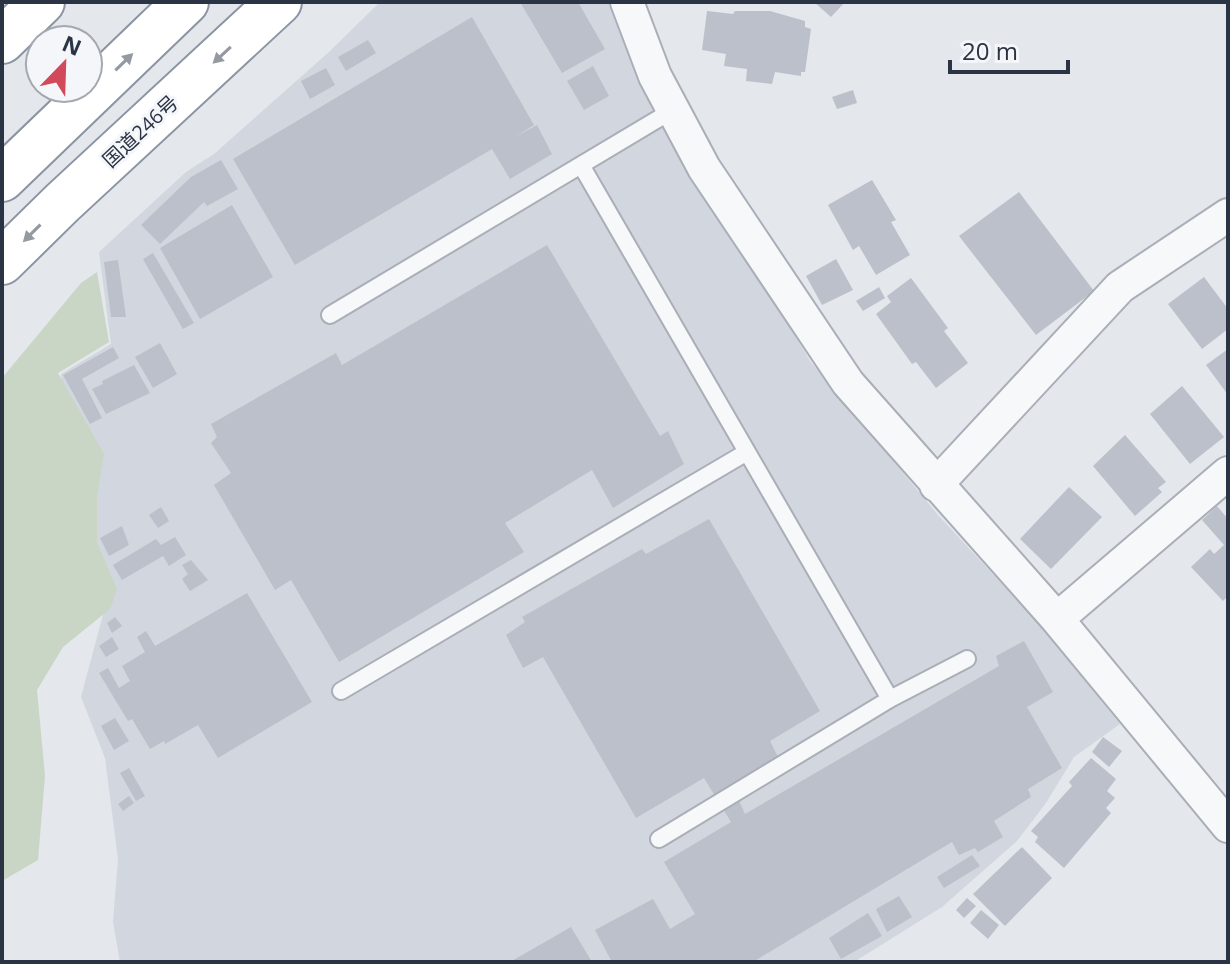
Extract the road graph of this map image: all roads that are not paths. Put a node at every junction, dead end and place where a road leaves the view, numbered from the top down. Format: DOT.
graph roads {
  1 [pos="42,2"];
  2 [pos="186,2"];
  3 [pos="279,2"];
  4 [pos="627,2"];
  5 [pos="2,41"];
  6 [pos="673,110"];
  7 [pos="581,165"];
  8 [pos="2,179"];
  9 [pos="1228,215"];
  10 [pos="2,262"];
  11 [pos="330,315"];
  12 [pos="747,452"];
  13 [pos="1228,473"];
  14 [pos="936,485"];
  15 [pos="1057,619"];
  16 [pos="967,659"];
  17 [pos="341,691"];
  18 [pos="890,699"];
  19 [pos="1226,821"];
  20 [pos="659,839"];
  1 -- 5 [label="highway"];
  8 -- 2 [label="highway, one-way"];
  3 -- 10 [label="highway, 国道246号, one-way"];
  4 -- 6 [label="street"];
  6 -- 7 [label="lane"];
  6 -- 14 [label="street"];
  7 -- 11 [label="lane"];
  7 -- 12 [label="lane"];
  9 -- 14 [label="street"];
  12 -- 17 [label="lane"];
  12 -- 18 [label="lane"];
  13 -- 15 [label="street"];
  14 -- 15 [label="street"];
  15 -- 19 [label="street"];
  16 -- 18 [label="lane"];
  18 -- 20 [label="lane"];
}
